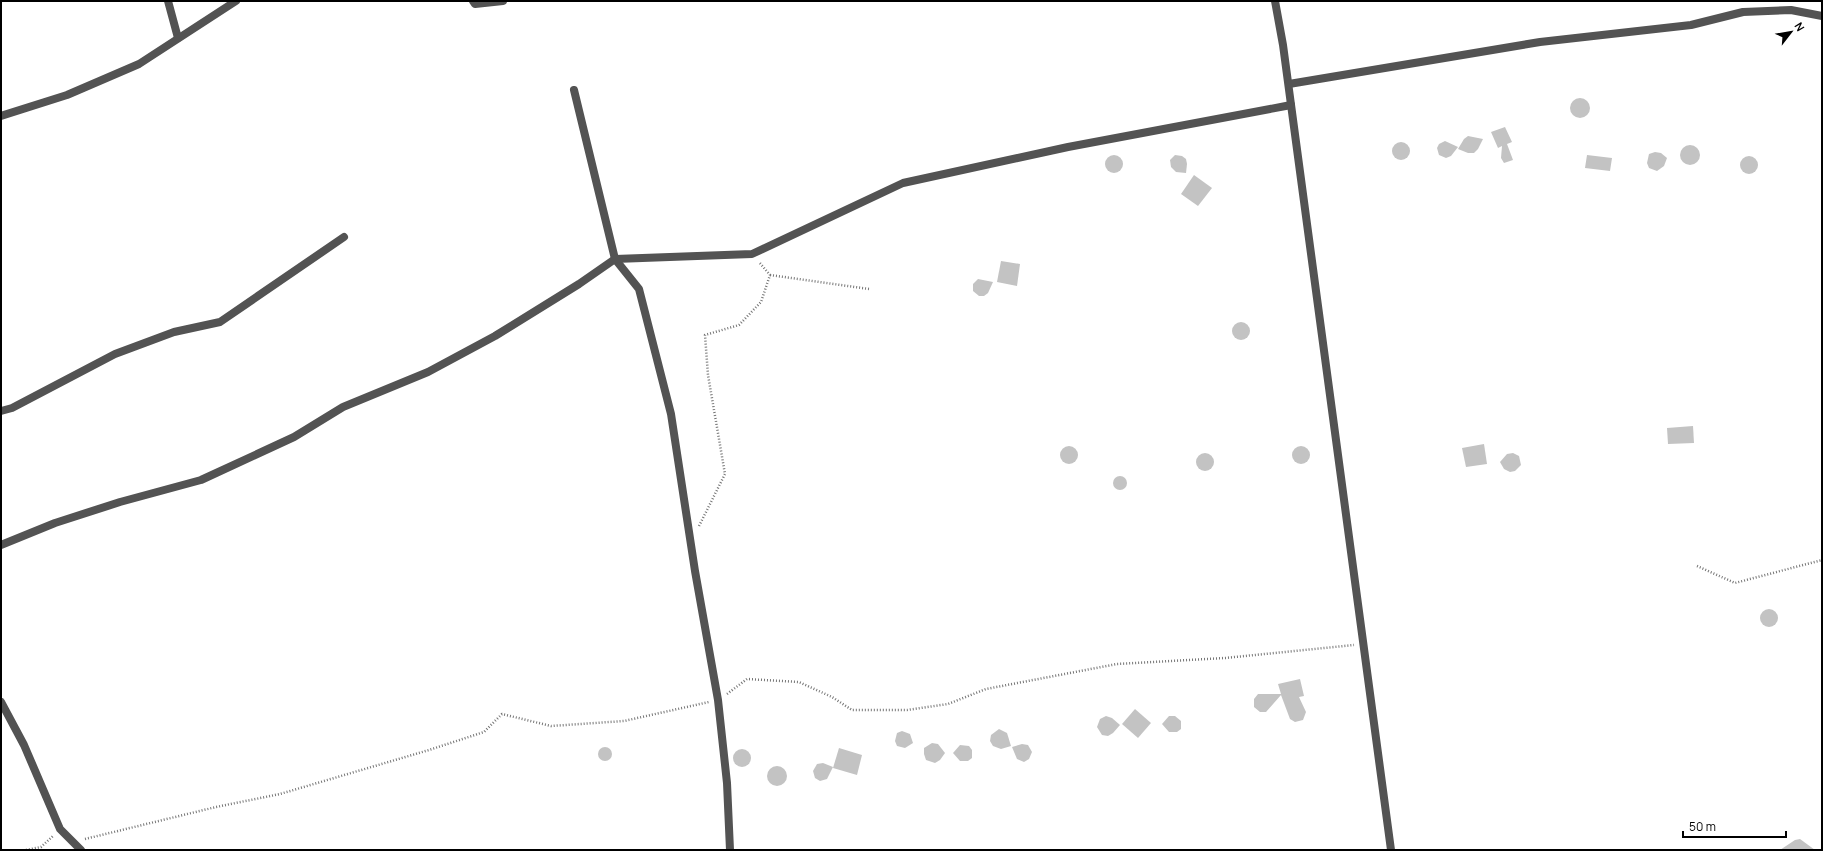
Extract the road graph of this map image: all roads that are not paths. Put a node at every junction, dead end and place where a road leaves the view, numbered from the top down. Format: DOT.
graph roads {
  1 [pos="168,1"];
  2 [pos="236,1"];
  3 [pos="473,1"];
  4 [pos="503,1"];
  5 [pos="1275,1"];
  6 [pos="1822,16"];
  7 [pos="178,38"];
  8 [pos="1289,84"];
  9 [pos="574,90"];
  10 [pos="1291,105"];
  11 [pos="1,116"];
  12 [pos="344,237"];
  13 [pos="615,259"];
  14 [pos="1,411"];
  15 [pos="1,545"];
  16 [pos="1,702"];
  17 [pos="81,850"];
  18 [pos="730,850"];
  19 [pos="1391,850"];
  1 -- 7 [label="street"];
  2 -- 7 [label="street"];
  3 -- 4 [label="street"];
  5 -- 8 [label="street"];
  6 -- 8 [label="street"];
  7 -- 11 [label="street"];
  8 -- 10 [label="street"];
  9 -- 13 [label="street"];
  10 -- 13 [label="street"];
  10 -- 19 [label="street"];
  12 -- 14 [label="street"];
  13 -- 15 [label="street"];
  13 -- 18 [label="street"];
  16 -- 17 [label="street"];
}
